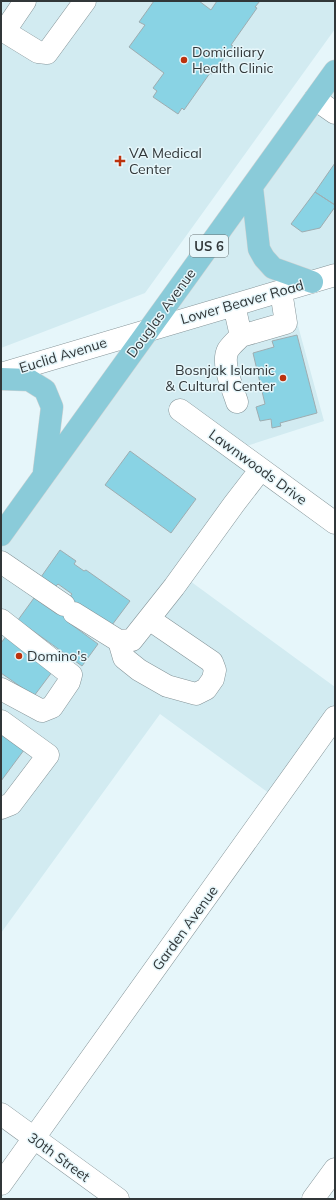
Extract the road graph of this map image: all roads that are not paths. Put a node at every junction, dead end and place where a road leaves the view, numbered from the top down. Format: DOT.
graph roads {
  1 [pos="25,1"];
  2 [pos="85,1"];
  3 [pos="335,71"];
  4 [pos="315,99"];
  5 [pos="335,113"];
  6 [pos="252,187"];
  7 [pos="335,275"];
  8 [pos="312,282"];
  9 [pos="281,291"];
  10 [pos="234,305"];
  11 [pos="149,330"];
  12 [pos="241,336"];
  13 [pos="1,374"];
  14 [pos="1,379"];
  15 [pos="237,402"];
  16 [pos="180,410"];
  17 [pos="261,469"];
  18 [pos="44,475"];
  19 [pos="335,523"];
  20 [pos="1,535"];
  21 [pos="1,562"];
  22 [pos="149,619"];
  23 [pos="2,622"];
  24 [pos="119,641"];
  25 [pos="1,689"];
  26 [pos="335,717"];
  27 [pos="1,721"];
  28 [pos="1,808"];
  29 [pos="1,1114"];
  30 [pos="34,1138"];
  31 [pos="335,1169"];
  32 [pos="1,1184"];
  33 [pos="118,1199"];
  34 [pos="313,1199"];
  1 -- 2 [label="street"];
  3 -- 4 [label="main road, Douglas Avenue / US 6"];
  4 -- 5 [label="street"];
  4 -- 6 [label="main road, Douglas Avenue / US 6"];
  6 -- 8 [label="main road"];
  6 -- 11 [label="main road, Douglas Avenue / US 6"];
  7 -- 8 [label="street, Lower Beaver Road"];
  8 -- 9 [label="street, Lower Beaver Road"];
  9 -- 10 [label="street, Lower Beaver Road"];
  9 -- 12 [label="street"];
  10 -- 11 [label="street, Lower Beaver Road"];
  10 -- 12 [label="street"];
  11 -- 13 [label="street, Euclid Avenue"];
  11 -- 18 [label="main road, Douglas Avenue / US 6"];
  12 -- 15 [label="street"];
  14 -- 18 [label="main road"];
  16 -- 17 [label="street, Lawnwoods Drive"];
  17 -- 19 [label="street, Lawnwoods Drive"];
  17 -- 22 [label="street"];
  18 -- 20 [label="main road, Douglas Avenue / US 6"];
  21 -- 24 [label="street"];
  22 -- 24 [label="street"];
  22 -- 24 [label="street"];
  23 -- 25 [label="street"];
  26 -- 30 [label="street, Garden Avenue"];
  27 -- 28 [label="street"];
  29 -- 30 [label="street, 30th Street"];
  30 -- 32 [label="street, Garden Avenue"];
  30 -- 33 [label="street, 30th Street"];
  31 -- 34 [label="street"];
}
